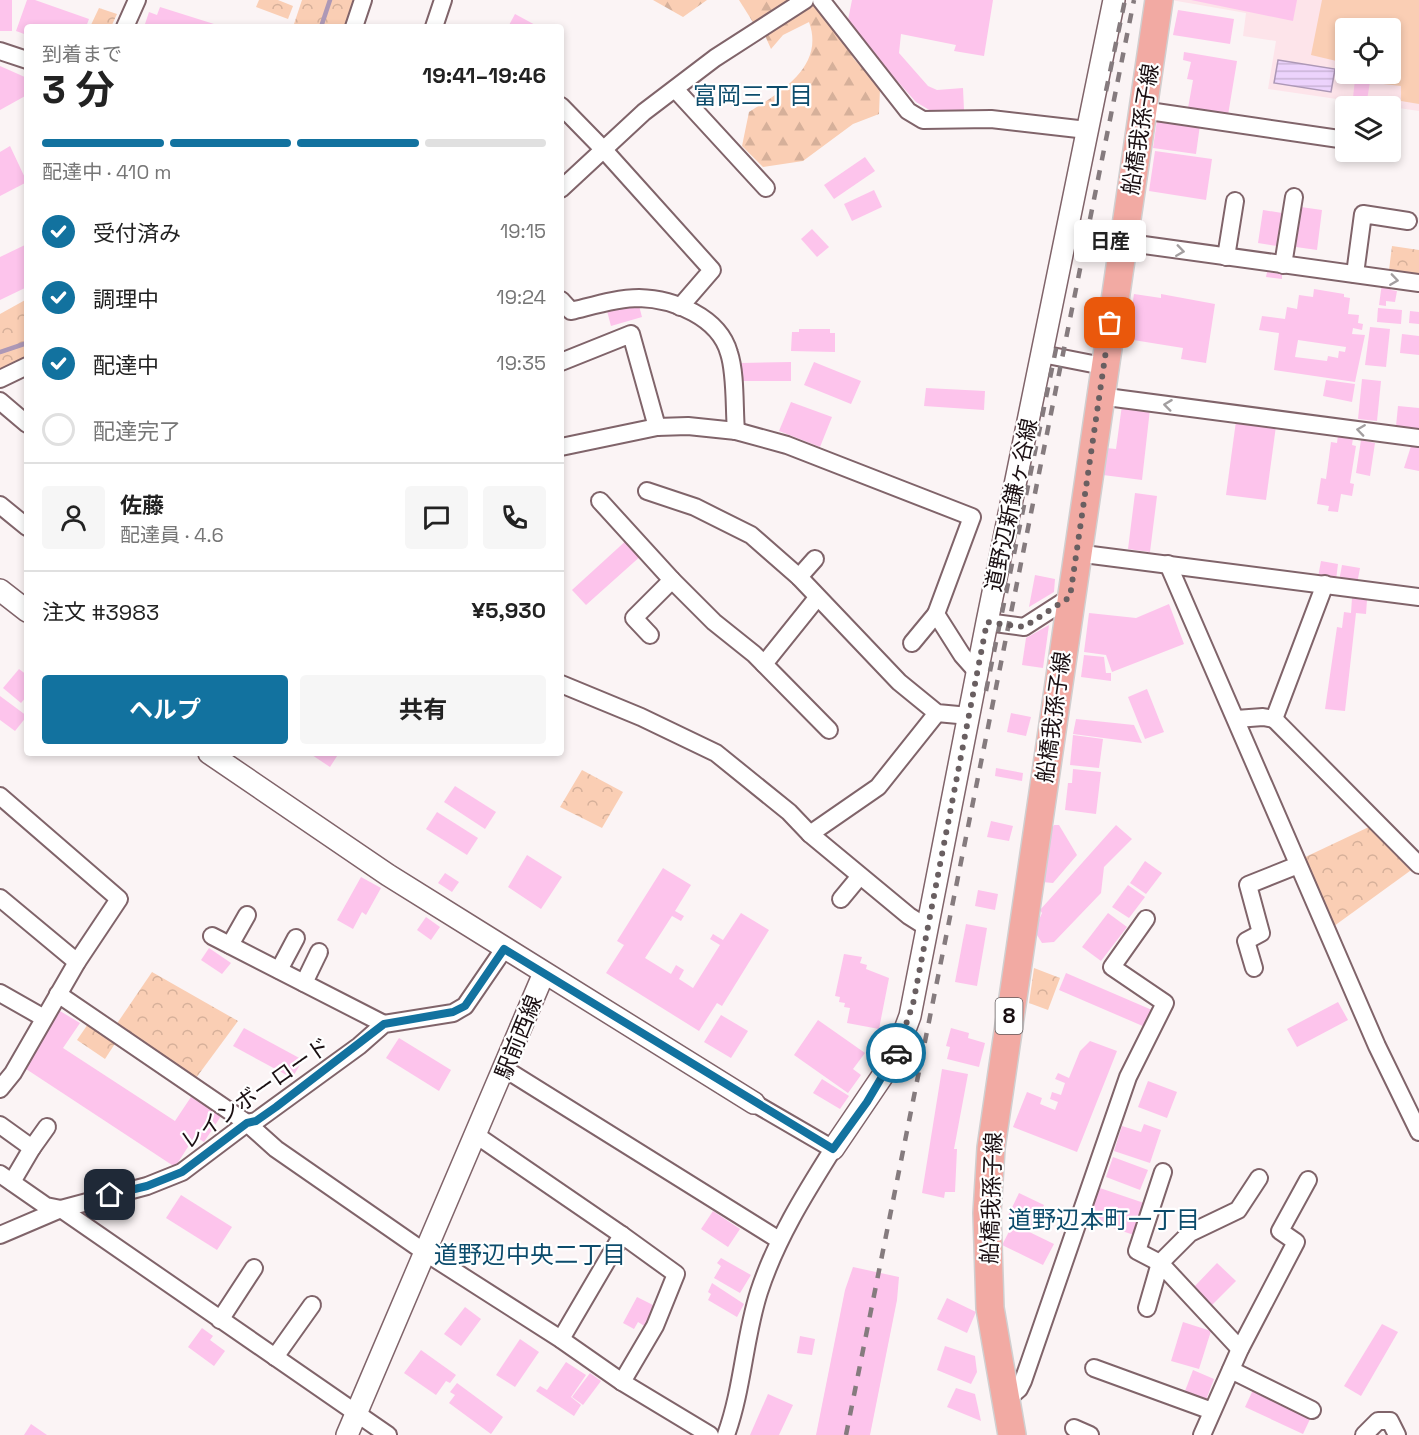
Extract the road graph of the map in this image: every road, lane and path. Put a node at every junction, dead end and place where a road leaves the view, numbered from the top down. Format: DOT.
graph roads {
  1 [pos="137,0"];
  2 [pos="363,0"];
  3 [pos="443,0"];
  4 [pos="806,0"];
  5 [pos="821,0"];
  6 [pos="1114,0"];
  7 [pos="1159,0"];
  8 [pos="126,24"];
  9 [pos="355,24"];
  10 [pos="435,24"];
  11 [pos="0,51"];
  12 [pos="24,59"];
  13 [pos="675,89"];
  14 [pos="564,109"];
  15 [pos="1142,110"];
  16 [pos="1087,130"];
  17 [pos="1335,138"];
  18 [pos="604,150"];
  19 [pos="564,186"];
  20 [pos="766,188"];
  21 [pos="1294,197"];
  22 [pos="1235,201"];
  23 [pos="1408,221"];
  24 [pos="1122,242"];
  25 [pos="1226,257"];
  26 [pos="1283,265"];
  27 [pos="1354,274"];
  28 [pos="1419,283"];
  29 [pos="564,303"];
  30 [pos="680,308"];
  31 [pos="1042,354"];
  32 [pos="564,361"];
  33 [pos="1103,366"];
  34 [pos="24,367"];
  35 [pos="0,379"];
  36 [pos="1099,396"];
  37 [pos="0,401"];
  38 [pos="24,421"];
  39 [pos="657,427"];
  40 [pos="736,431"];
  41 [pos="1419,438"];
  42 [pos="564,446"];
  43 [pos="647,491"];
  44 [pos="600,501"];
  45 [pos="0,505"];
  46 [pos="24,525"];
  47 [pos="1076,553"];
  48 [pos="815,559"];
  49 [pos="1168,564"];
  50 [pos="799,578"];
  51 [pos="672,580"];
  52 [pos="1325,584"];
  53 [pos="0,590"];
  54 [pos="816,597"];
  55 [pos="1070,597"];
  56 [pos="1419,597"];
  57 [pos="24,609"];
  58 [pos="936,614"];
  59 [pos="987,622"];
  60 [pos="650,635"];
  61 [pos="912,643"];
  62 [pos="764,664"];
  63 [pos="978,673"];
  64 [pos="564,685"];
  65 [pos="937,713"];
  66 [pos="969,716"];
  67 [pos="1236,719"];
  68 [pos="1274,719"];
  69 [pos="829,730"];
  70 [pos="213,756"];
  71 [pos="0,796"];
  72 [pos="810,834"];
  73 [pos="1298,865"];
  74 [pos="1419,865"];
  75 [pos="860,876"];
  76 [pos="0,898"];
  77 [pos="841,899"];
  78 [pos="247,915"];
  79 [pos="1146,919"];
  80 [pos="928,928"];
  81 [pos="212,936"];
  82 [pos="296,938"];
  83 [pos="230,945"];
  84 [pos="504,949"];
  85 [pos="319,952"];
  86 [pos="77,962"];
  87 [pos="1254,968"];
  88 [pos="279,970"];
  89 [pos="544,973"];
  90 [pos="304,983"];
  91 [pos="0,993"];
  92 [pos="58,994"];
  93 [pos="44,1018"];
  94 [pos="384,1024"];
  95 [pos="505,1069"];
  96 [pos="0,1089"];
  97 [pos="754,1103"];
  98 [pos="247,1123"];
  99 [pos="0,1125"];
  100 [pos="47,1127"];
  101 [pos="1419,1132"];
  102 [pos="476,1135"];
  103 [pos="32,1148"];
  104 [pos="833,1149"];
  105 [pos="1163,1172"];
  106 [pos="6,1178"];
  107 [pos="1259,1178"];
  108 [pos="1308,1180"];
  109 [pos="61,1209"];
  110 [pos="0,1235"];
  111 [pos="622,1235"];
  112 [pos="779,1240"];
  113 [pos="426,1253"];
  114 [pos="1160,1263"];
  115 [pos="254,1268"];
  116 [pos="312,1305"];
  117 [pos="1148,1308"];
  118 [pos="220,1320"];
  119 [pos="561,1339"];
  120 [pos="1240,1349"];
  121 [pos="275,1357"];
  122 [pos="1094,1368"];
  123 [pos="1231,1371"];
  124 [pos="622,1382"];
  125 [pos="1005,1401"];
  126 [pos="1312,1410"];
  127 [pos="1212,1412"];
  128 [pos="357,1413"];
  129 [pos="1074,1428"];
  130 [pos="347,1435"];
  131 [pos="388,1435"];
  132 [pos="710,1435"];
  133 [pos="726,1435"];
  134 [pos="1012,1435"];
  135 [pos="1090,1435"];
  136 [pos="1202,1435"];
  137 [pos="1364,1435"];
  138 [pos="1397,1435"];
  1 -- 8 [label="street"];
  2 -- 9 [label="street"];
  3 -- 10 [label="street"];
  4 -- 13 [label="street"];
  5 -- 16 [label="street"];
  6 -- 16 [label="street, 道野辺新鎌ヶ谷線"];
  7 -- 15 [label="main road, 船橋我孫子線 / 8"];
  11 -- 12 [label="street"];
  13 -- 18 [label="street"];
  13 -- 20 [label="street"];
  14 -- 18 [label="street"];
  15 -- 17 [label="street"];
  15 -- 24 [label="main road, 船橋我孫子線 / 8"];
  16 -- 31 [label="street, 道野辺新鎌ヶ谷線"];
  18 -- 19 [label="street"];
  18 -- 30 [label="street"];
  21 -- 26 [label="street"];
  22 -- 25 [label="street"];
  23 -- 27 [label="street"];
  24 -- 25 [label="street, one-way"];
  24 -- 33 [label="main road, 船橋我孫子線 / 8"];
  25 -- 26 [label="street"];
  26 -- 27 [label="street"];
  27 -- 28 [label="street, one-way"];
  29 -- 30 [label="street"];
  30 -- 40 [label="street"];
  31 -- 33 [label="street"];
  31 -- 59 [label="street, 道野辺新鎌ヶ谷線"];
  32 -- 39 [label="street"];
  33 -- 36 [label="main road, 船橋我孫子線 / 8"];
  34 -- 35 [label="street"];
  41 -- 36 [label="street, one-way"];
  36 -- 47 [label="main road, 船橋我孫子線 / 8"];
  37 -- 38 [label="street"];
  39 -- 40 [label="street"];
  39 -- 42 [label="street"];
  40 -- 58 [label="street"];
  43 -- 50 [label="street"];
  44 -- 51 [label="street"];
  45 -- 46 [label="street"];
  47 -- 49 [label="street"];
  47 -- 55 [label="main road, 船橋我孫子線 / 8"];
  48 -- 50 [label="street"];
  49 -- 52 [label="street"];
  49 -- 67 [label="street"];
  50 -- 54 [label="street"];
  51 -- 60 [label="street"];
  51 -- 62 [label="street"];
  52 -- 56 [label="street"];
  52 -- 68 [label="street"];
  53 -- 57 [label="street"];
  54 -- 62 [label="street"];
  54 -- 65 [label="street"];
  55 -- 59 [label="street"];
  55 -- 125 [label="main road, 船橋我孫子線 / 8"];
  58 -- 61 [label="street"];
  58 -- 63 [label="street"];
  59 -- 63 [label="street, 道野辺新鎌ヶ谷線"];
  62 -- 69 [label="street"];
  63 -- 66 [label="street, 道野辺新鎌ヶ谷線"];
  64 -- 72 [label="street"];
  65 -- 66 [label="street"];
  65 -- 72 [label="street"];
  66 -- 80 [label="street, 道野辺新鎌ヶ谷線"];
  67 -- 68 [label="street"];
  67 -- 73 [label="street"];
  68 -- 74 [label="street"];
  70 -- 84 [label="street, 駅前西線"];
  71 -- 86 [label="street"];
  72 -- 75 [label="street"];
  73 -- 87 [label="street"];
  73 -- 101 [label="street"];
  75 -- 77 [label="street"];
  75 -- 80 [label="street"];
  76 -- 86 [label="street"];
  78 -- 83 [label="street"];
  79 -- 125 [label="street"];
  80 -- 104 [label="street, 道野辺新鎌ヶ谷線"];
  81 -- 83 [label="street"];
  82 -- 88 [label="street"];
  83 -- 88 [label="street"];
  84 -- 89 [label="street, 駅前西線"];
  84 -- 94 [label="street, レインボーロード"];
  85 -- 90 [label="street"];
  86 -- 92 [label="street"];
  88 -- 90 [label="street"];
  89 -- 95 [label="street, 駅前西線"];
  89 -- 97 [label="street"];
  90 -- 94 [label="street"];
  91 -- 93 [label="street"];
  92 -- 93 [label="street"];
  92 -- 98 [label="street"];
  93 -- 96 [label="street"];
  94 -- 98 [label="street, レインボーロード"];
  95 -- 102 [label="street, 駅前西線"];
  95 -- 112 [label="street"];
  97 -- 104 [label="street"];
  98 -- 109 [label="street, レインボーロード"];
  98 -- 113 [label="street"];
  99 -- 103 [label="street"];
  100 -- 103 [label="street"];
  102 -- 111 [label="street"];
  102 -- 113 [label="street, 駅前西線"];
  103 -- 106 [label="street"];
  104 -- 112 [label="street, 道野辺新鎌ヶ谷線"];
  105 -- 114 [label="street"];
  106 -- 109 [label="street"];
  107 -- 114 [label="street"];
  108 -- 120 [label="street"];
  109 -- 110 [label="street, レインボーロード"];
  109 -- 118 [label="street"];
  111 -- 119 [label="street"];
  111 -- 124 [label="street"];
  112 -- 133 [label="street, 道野辺新鎌ヶ谷線"];
  113 -- 119 [label="street"];
  113 -- 128 [label="street, 駅前西線"];
  114 -- 117 [label="street"];
  114 -- 120 [label="street"];
  115 -- 118 [label="street"];
  116 -- 121 [label="street"];
  118 -- 121 [label="street"];
  119 -- 124 [label="street"];
  120 -- 123 [label="street"];
  121 -- 128 [label="street"];
  122 -- 127 [label="street"];
  123 -- 126 [label="street"];
  123 -- 127 [label="street"];
  124 -- 132 [label="street"];
  125 -- 134 [label="main road, 船橋我孫子線 / 8"];
  127 -- 136 [label="street"];
  128 -- 130 [label="street, 駅前西線"];
  128 -- 131 [label="street"];
  129 -- 135 [label="street"];
  137 -- 138 [label="street"];
}
